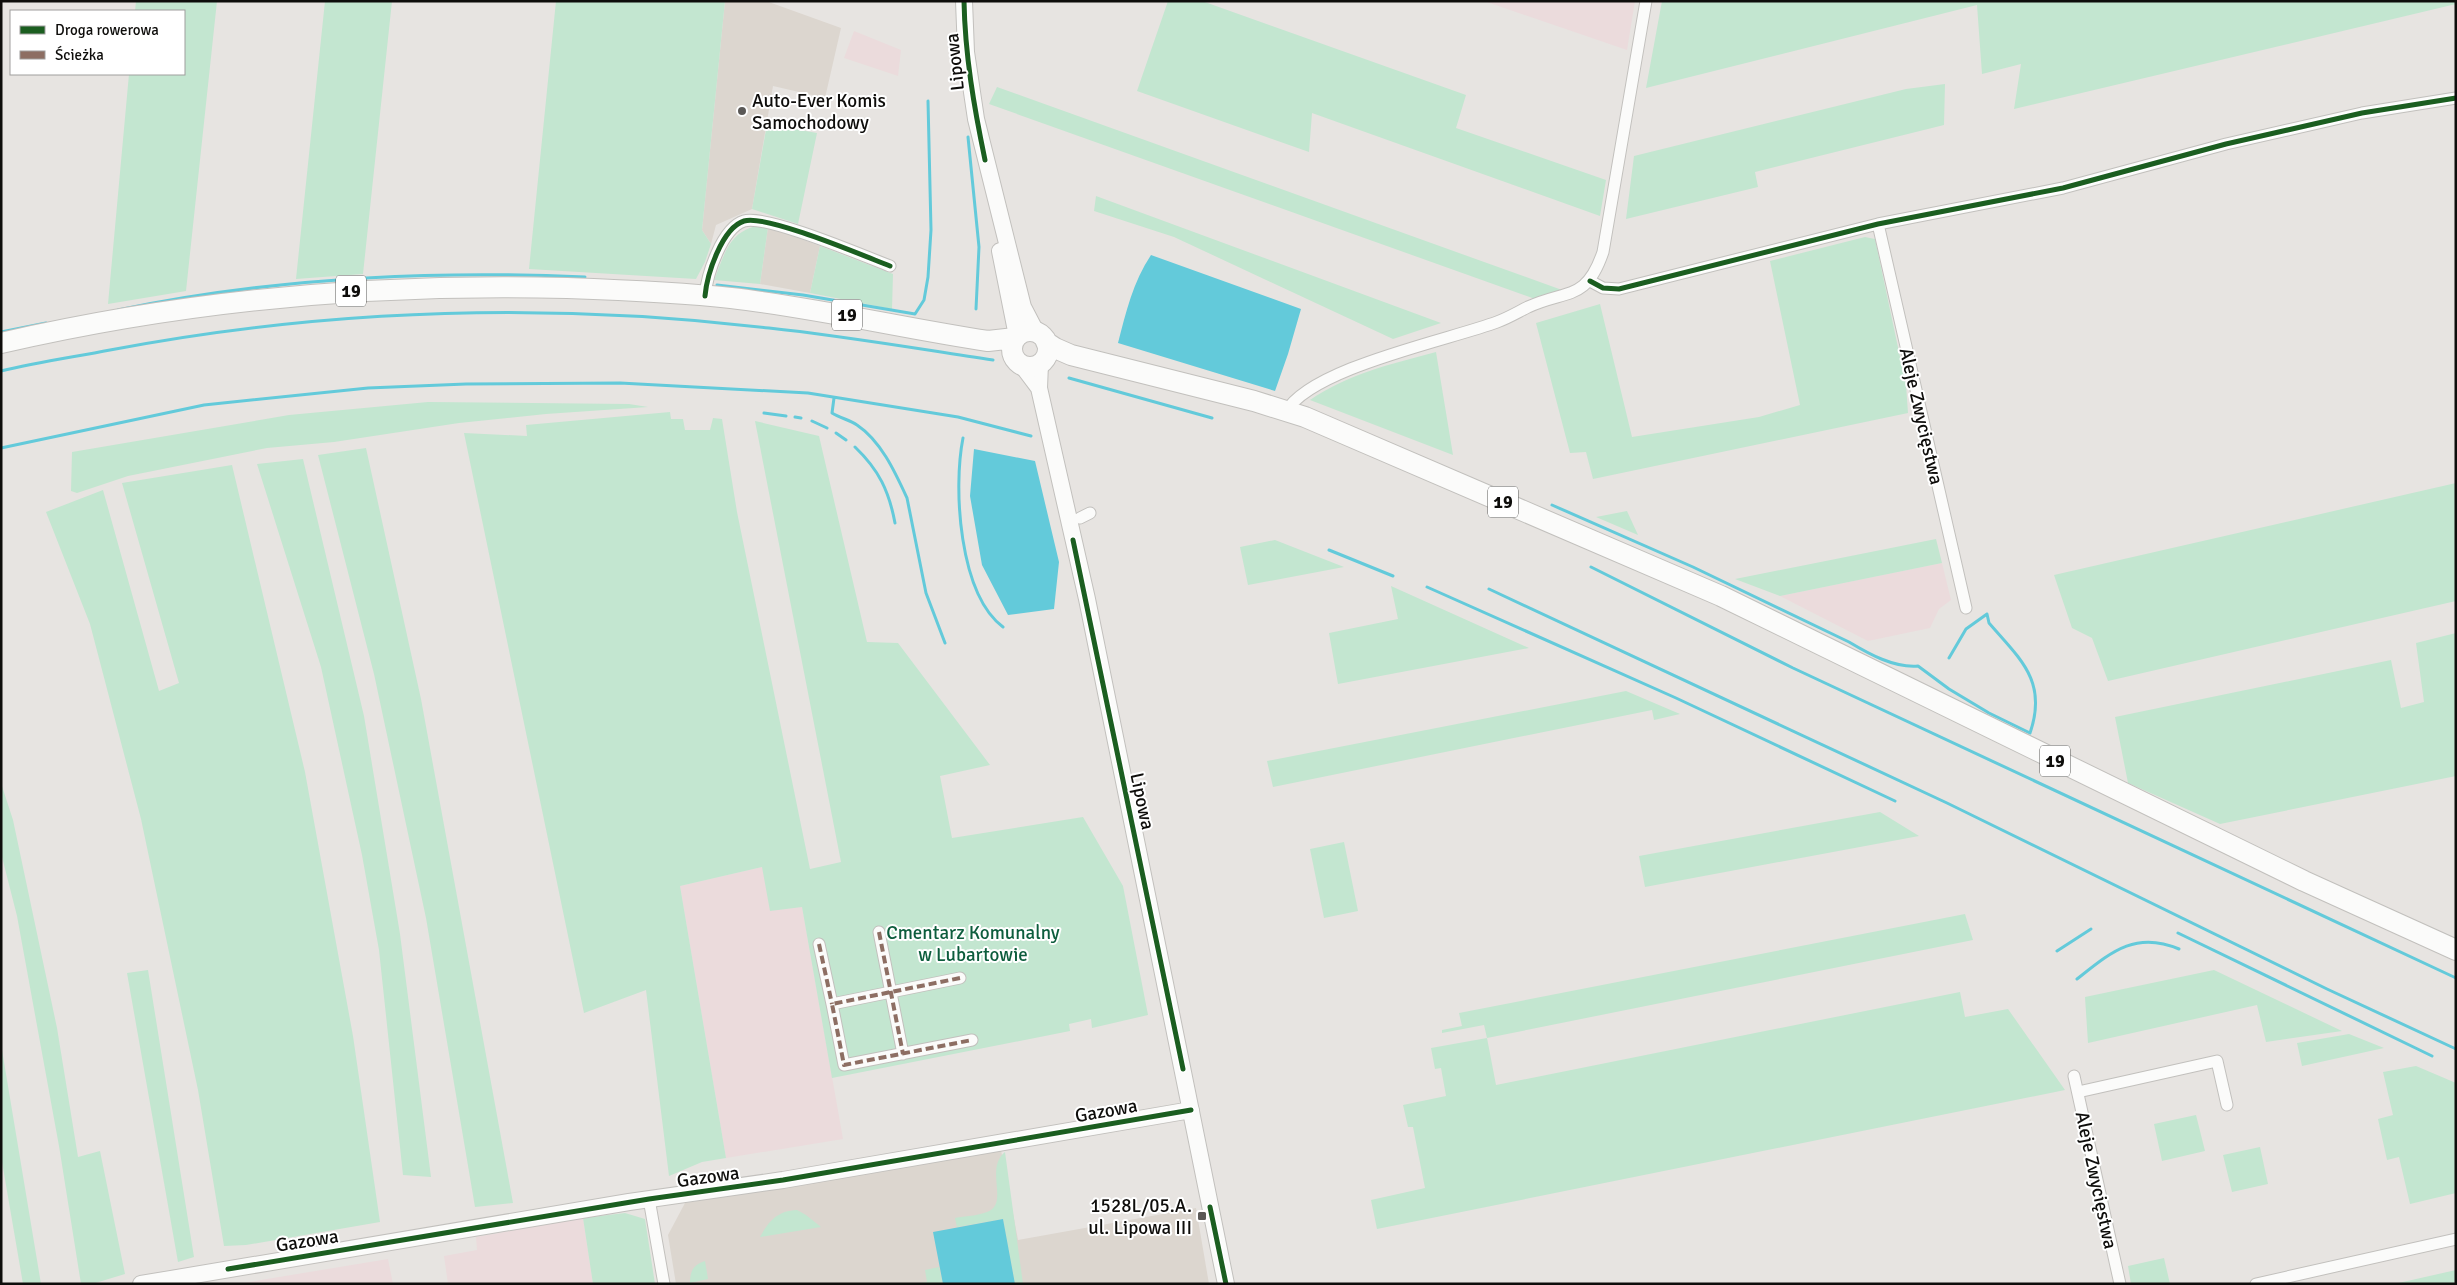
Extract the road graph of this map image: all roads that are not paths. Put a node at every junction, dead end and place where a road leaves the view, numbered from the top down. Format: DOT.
graph roads {
  1 [pos="964,1"];
  2 [pos="1646,1"];
  3 [pos="2456,98"];
  4 [pos="1878,224"];
  5 [pos="890,266"];
  6 [pos="1590,281"];
  7 [pos="705,296"];
  8 [pos="1,343"];
  9 [pos="1029,348"];
  10 [pos="1286,412"];
  11 [pos="1966,608"];
  12 [pos="879,932"];
  13 [pos="820,944"];
  14 [pos="2456,950"];
  15 [pos="960,978"];
  16 [pos="891,993"];
  17 [pos="832,1004"];
  18 [pos="972,1040"];
  19 [pos="903,1054"];
  20 [pos="2074,1076"];
  21 [pos="2078,1092"];
  22 [pos="2227,1105"];
  23 [pos="1191,1110"];
  24 [pos="650,1199"];
  25 [pos="2456,1238"];
  26 [pos="141,1284"];
  27 [pos="664,1284"];
  28 [pos="1226,1284"];
  29 [pos="2120,1284"];
  30 [pos="2256,1284"];
  1 -- 9 [label="street, Lipowa"];
  2 -- 6 [label="street"];
  3 -- 4 [label="street"];
  4 -- 6 [label="street"];
  4 -- 11 [label="street, Aleje Zwycięstwa"];
  5 -- 7 [label="street"];
  6 -- 10 [label="street"];
  7 -- 8 [label="highway, 19"];
  7 -- 9 [label="highway, 19"];
  9 -- 10 [label="highway, 19"];
  9 -- 23 [label="street, Lipowa"];
  10 -- 14 [label="highway, 19"];
  12 -- 16 [label="street"];
  13 -- 17 [label="street"];
  15 -- 16 [label="street"];
  16 -- 17 [label="street"];
  16 -- 19 [label="street"];
  17 -- 19 [label="street"];
  18 -- 19 [label="street"];
  20 -- 21 [label="street, Aleje Zwycięstwa"];
  21 -- 22 [label="street"];
  21 -- 29 [label="street, Aleje Zwycięstwa"];
  23 -- 24 [label="street, Gazowa"];
  23 -- 28 [label="street, Lipowa"];
  24 -- 26 [label="street, Gazowa"];
  24 -- 27 [label="street"];
  25 -- 30 [label="street"];
}
